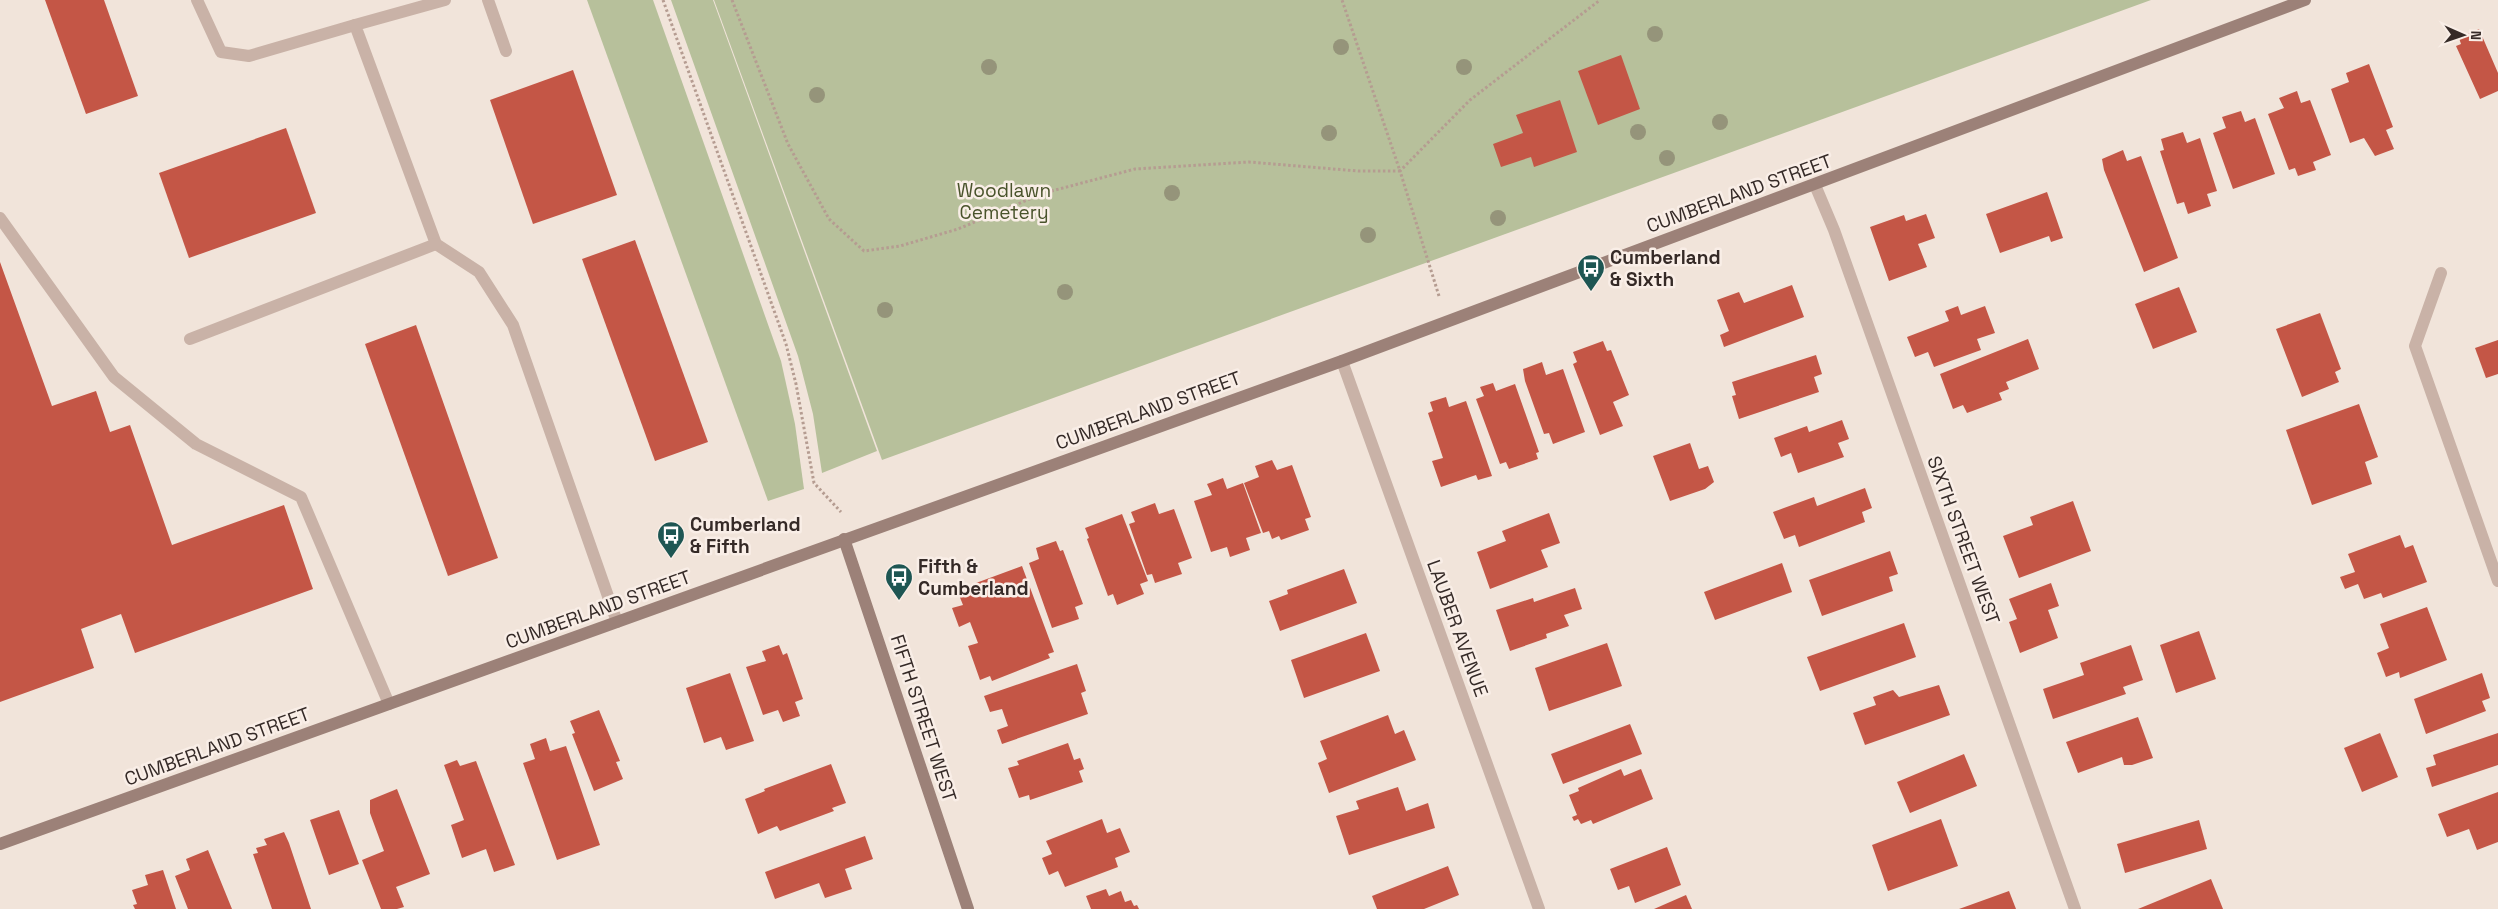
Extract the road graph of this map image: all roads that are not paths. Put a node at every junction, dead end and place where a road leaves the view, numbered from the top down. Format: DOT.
graph roads {
  1 [pos="197,0"];
  2 [pos="445,0"];
  3 [pos="488,0"];
  4 [pos="2305,0"];
  5 [pos="356,25"];
  6 [pos="506,51"];
  7 [pos="1816,185"];
  8 [pos="0,218"];
  9 [pos="436,244"];
  10 [pos="2441,273"];
  11 [pos="190,339"];
  12 [pos="1342,360"];
  13 [pos="844,539"];
  14 [pos="2498,581"];
  15 [pos="617,622"];
  16 [pos="389,704"];
  17 [pos="0,844"];
  18 [pos="968,909"];
  19 [pos="1539,909"];
  20 [pos="2075,909"];
  1 -- 5 [label="street"];
  2 -- 5 [label="street"];
  3 -- 6 [label="street"];
  4 -- 7 [label="street, CUMBERLAND STREET"];
  5 -- 9 [label="street"];
  7 -- 12 [label="street, CUMBERLAND STREET"];
  7 -- 20 [label="street, SIXTH STREET WEST"];
  8 -- 16 [label="street"];
  9 -- 11 [label="street"];
  9 -- 15 [label="street"];
  10 -- 14 [label="street"];
  12 -- 13 [label="street, CUMBERLAND STREET"];
  12 -- 19 [label="street, LAUBER AVENUE"];
  13 -- 15 [label="street, CUMBERLAND STREET"];
  13 -- 18 [label="street, FIFTH STREET WEST"];
  15 -- 16 [label="street, CUMBERLAND STREET"];
  16 -- 17 [label="street, CUMBERLAND STREET"];
}
